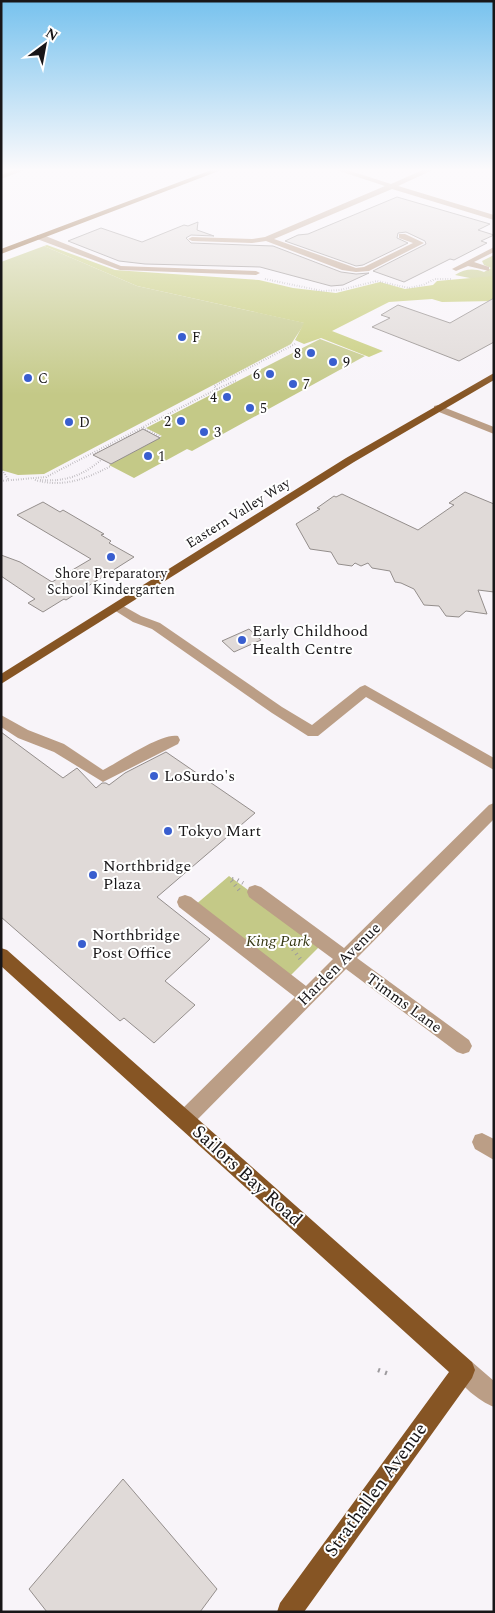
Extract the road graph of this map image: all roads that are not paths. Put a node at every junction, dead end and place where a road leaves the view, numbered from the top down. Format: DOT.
graph roads {
  1 [pos="23,244"];
  2 [pos="56,244"];
  3 [pos="281,244"];
  4 [pos="422,244"];
  5 [pos="494,249"];
  6 [pos="1,252"];
  7 [pos="468,263"];
  8 [pos="486,269"];
  9 [pos="456,270"];
  10 [pos="256,274"];
  11 [pos="494,376"];
  12 [pos="438,408"];
  13 [pos="494,431"];
  14 [pos="118,607"];
  15 [pos="1,680"];
  16 [pos="1,720"];
  17 [pos="173,740"];
  18 [pos="494,765"];
  19 [pos="494,809"];
  20 [pos="255,892"];
  21 [pos="185,902"];
  22 [pos="1,955"];
  23 [pos="344,960"];
  24 [pos="307,997"];
  25 [pos="463,1046"];
  26 [pos="185,1119"];
  27 [pos="464,1370"];
  28 [pos="494,1396"];
  29 [pos="289,1612"];
  1 -- 6 [label="main road"];
  2 -- 10 [label="street"];
  3 -- 4 [label="street"];
  5 -- 7 [label="street"];
  7 -- 8 [label="street"];
  7 -- 9 [label="street"];
  11 -- 12 [label="main road, Eastern Valley Way"];
  12 -- 13 [label="street"];
  12 -- 14 [label="main road, Eastern Valley Way"];
  14 -- 15 [label="main road, Eastern Valley Way"];
  14 -- 18 [label="street"];
  16 -- 17 [label="street"];
  19 -- 23 [label="street, Harden Avenue"];
  20 -- 23 [label="street, Timms Lane"];
  21 -- 24 [label="street"];
  22 -- 26 [label="main road, Sailors Bay Road"];
  23 -- 24 [label="street, Harden Avenue"];
  23 -- 25 [label="street, Timms Lane"];
  24 -- 26 [label="street, Harden Avenue"];
  26 -- 27 [label="main road, Sailors Bay Road"];
  27 -- 28 [label="street, Sailors Bay Road"];
  27 -- 29 [label="main road, Strathallen Avenue"];
}
